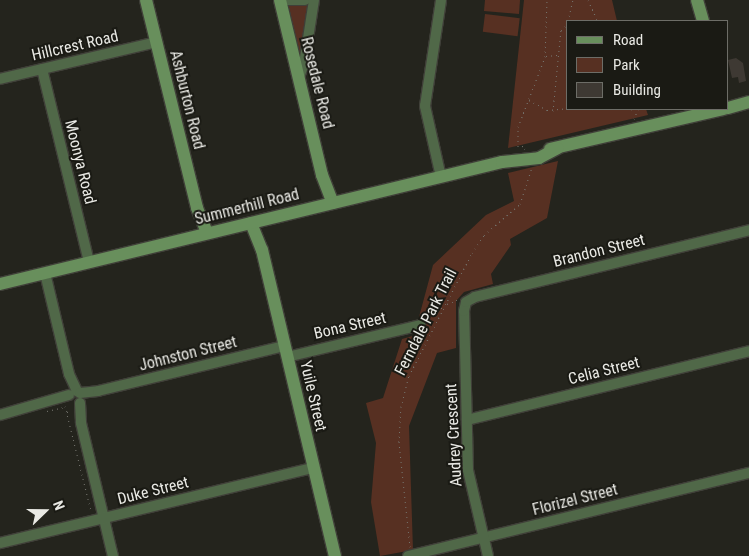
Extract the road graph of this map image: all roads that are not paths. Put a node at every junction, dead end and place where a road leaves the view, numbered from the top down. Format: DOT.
graph roads {
  1 [pos="146,0"];
  2 [pos="280,0"];
  3 [pos="288,0"];
  4 [pos="305,0"];
  5 [pos="314,0"];
  6 [pos="442,0"];
  7 [pos="697,0"];
  8 [pos="703,20"];
  9 [pos="156,42"];
  10 [pos="42,69"];
  11 [pos="298,77"];
  12 [pos="0,79"];
  13 [pos="749,102"];
  14 [pos="729,106"];
  15 [pos="713,110"];
  16 [pos="558,148"];
  17 [pos="502,162"];
  18 [pos="441,177"];
  19 [pos="330,204"];
  20 [pos="255,222"];
  21 [pos="749,230"];
  22 [pos="203,234"];
  23 [pos="89,262"];
  24 [pos="45,273"];
  25 [pos="0,284"];
  26 [pos="464,311"];
  27 [pos="419,322"];
  28 [pos="286,351"];
  29 [pos="749,351"];
  30 [pos="74,398"];
  31 [pos="0,415"];
  32 [pos="466,420"];
  33 [pos="313,468"];
  34 [pos="749,473"];
  35 [pos="104,518"];
  36 [pos="483,538"];
  37 [pos="0,543"];
  38 [pos="333,554"];
  39 [pos="113,556"];
  40 [pos="410,556"];
  41 [pos="488,556"];
  1 -- 9 [label="street, Ashburton Road"];
  2 -- 11 [label="street, Rosedale Road"];
  3 -- 4 [label="street"];
  5 -- 11 [label="street"];
  6 -- 18 [label="street"];
  7 -- 8 [label="street"];
  9 -- 10 [label="street, Hillcrest Road"];
  9 -- 22 [label="street, Ashburton Road"];
  10 -- 12 [label="street, Hillcrest Road"];
  10 -- 23 [label="street, Moonya Road"];
  11 -- 19 [label="street, Rosedale Road"];
  13 -- 14 [label="street, Summerhill Road"];
  15 -- 16 [label="street, Summerhill Road"];
  16 -- 17 [label="street, Summerhill Road"];
  16 -- 17 [label="street, Summerhill Road"];
  17 -- 18 [label="street, Summerhill Road"];
  18 -- 19 [label="street, Summerhill Road"];
  19 -- 20 [label="street, Summerhill Road"];
  20 -- 22 [label="street, Summerhill Road"];
  20 -- 28 [label="street, Yuile Street"];
  21 -- 26 [label="street, Brandon Street"];
  22 -- 23 [label="street, Summerhill Road"];
  23 -- 24 [label="street, Summerhill Road"];
  24 -- 25 [label="street, Summerhill Road"];
  24 -- 30 [label="street"];
  26 -- 32 [label="street, Audrey Crescent"];
  27 -- 28 [label="street, Bona Street"];
  28 -- 30 [label="street, Johnston Street"];
  28 -- 33 [label="street, Yuile Street"];
  29 -- 32 [label="street, Celia Street"];
  30 -- 31 [label="street, Johnston Street"];
  30 -- 35 [label="street"];
  32 -- 36 [label="street, Audrey Crescent"];
  33 -- 35 [label="street, Duke Street"];
  33 -- 38 [label="street, Yuile Street"];
  34 -- 36 [label="street, Florizel Street"];
  35 -- 37 [label="street, Duke Street"];
  35 -- 39 [label="street"];
  36 -- 40 [label="street, Florizel Street"];
  36 -- 41 [label="street, Audrey Crescent"];
}
